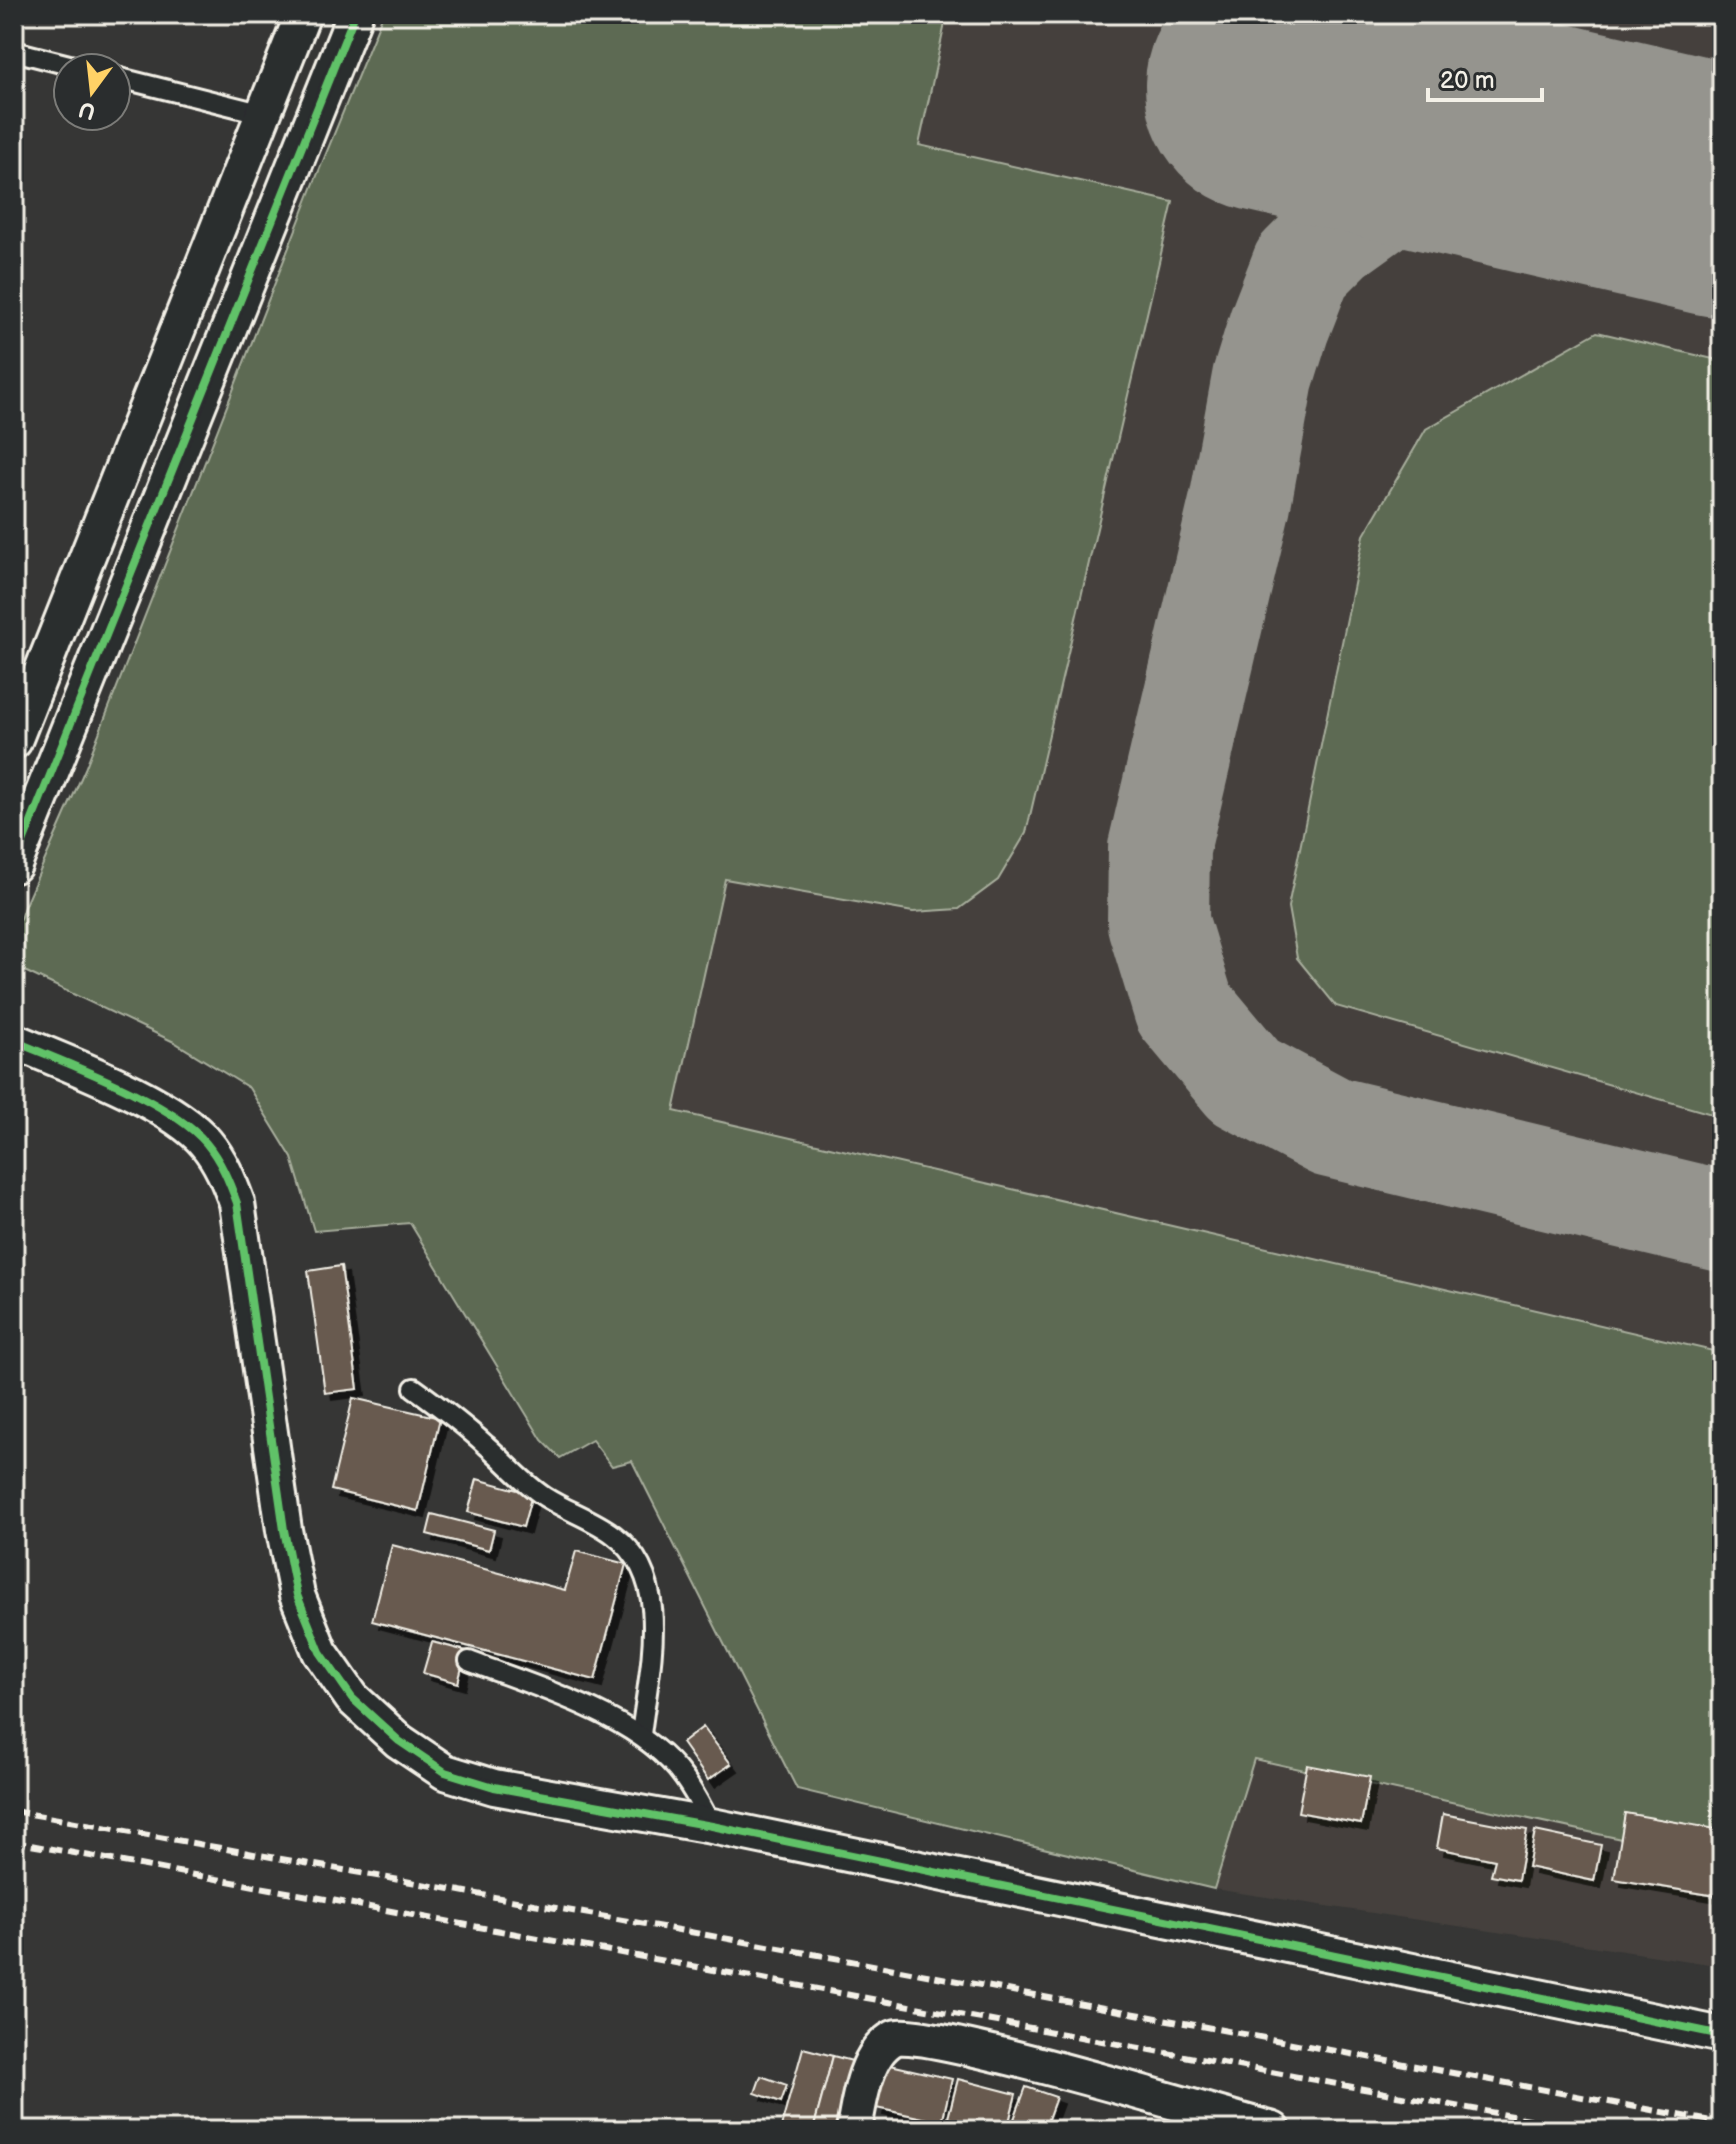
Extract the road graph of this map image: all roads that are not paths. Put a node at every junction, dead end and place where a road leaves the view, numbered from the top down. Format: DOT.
graph roads {
  1 [pos="303,14"];
  2 [pos="355,14"];
  3 [pos="14,51"];
  4 [pos="52,61"];
  5 [pos="132,82"];
  6 [pos="260,124"];
  7 [pos="293,172"];
  8 [pos="14,741"];
  9 [pos="14,865"];
  10 [pos="14,1041"];
  11 [pos="414,1388"];
  12 [pos="469,1661"];
  13 [pos="641,1735"];
  14 [pos="712,1826"];
  15 [pos="1722,2035"];
  16 [pos="854,2130"];
  17 [pos="1273,2130"];
  1 -- 6 [label="street"];
  2 -- 7 [label="street"];
  3 -- 4 [label="lane"];
  5 -- 6 [label="lane"];
  6 -- 7 [label="street"];
  6 -- 8 [label="street"];
  7 -- 9 [label="street"];
  10 -- 14 [label="street"];
  11 -- 13 [label="lane"];
  12 -- 13 [label="lane"];
  13 -- 14 [label="lane"];
  14 -- 15 [label="street"];
  16 -- 17 [label="street"];
}
